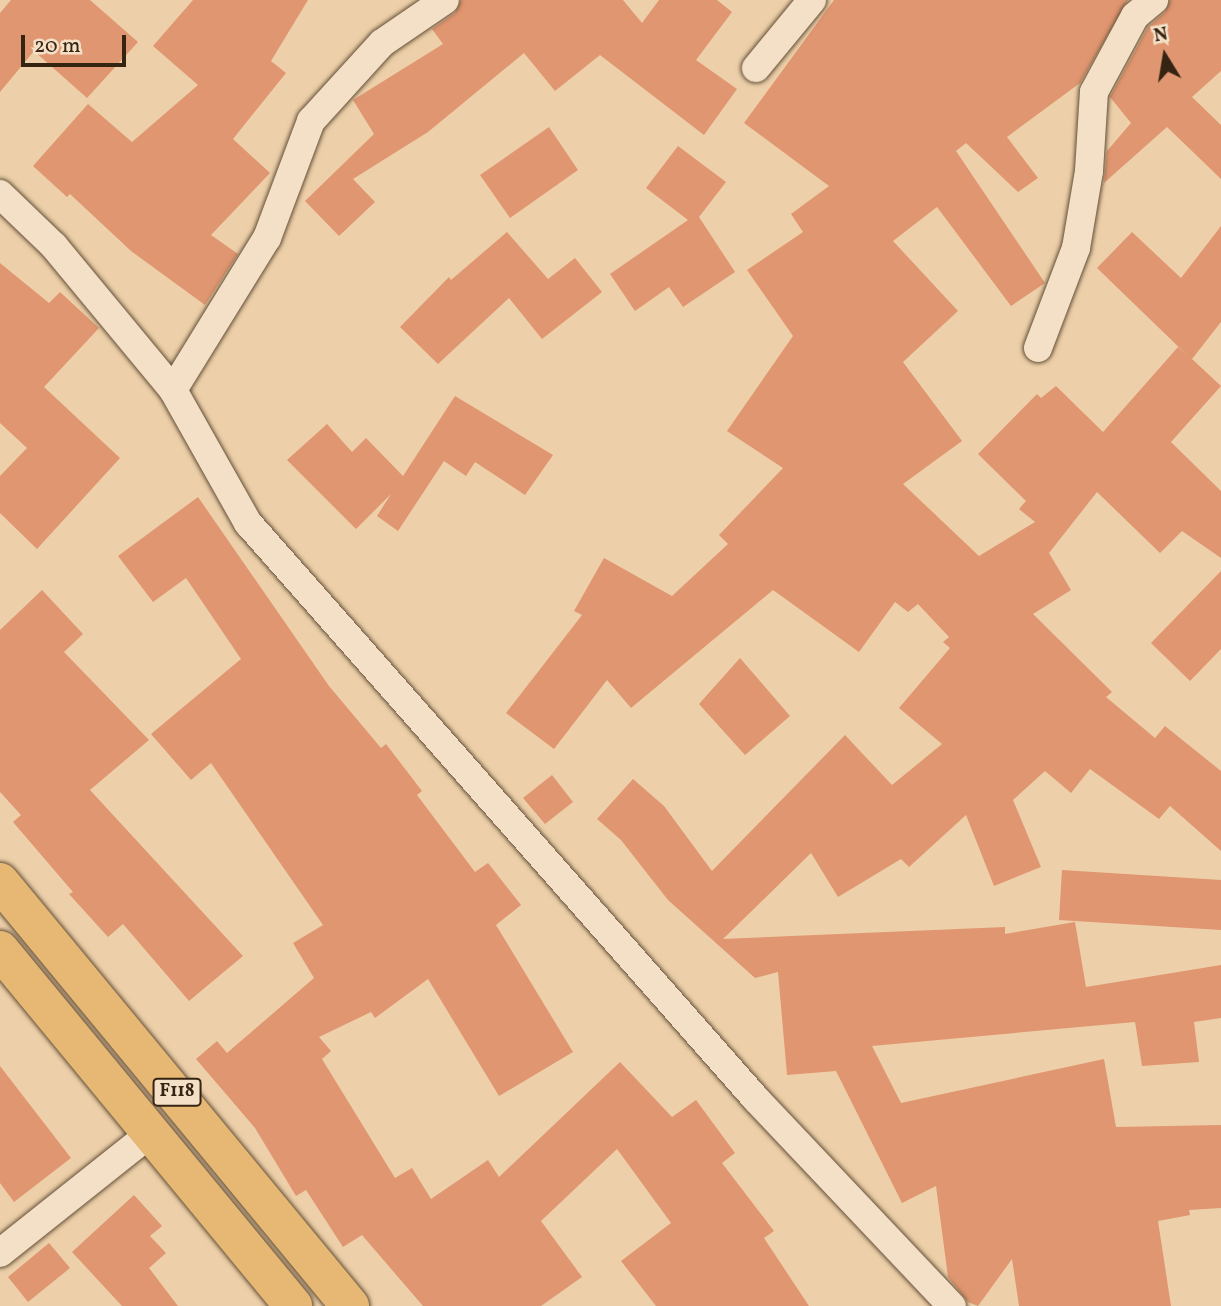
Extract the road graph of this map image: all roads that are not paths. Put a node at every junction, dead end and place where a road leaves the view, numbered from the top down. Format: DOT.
graph roads {
  1 [pos="445,0"];
  2 [pos="812,0"];
  3 [pos="1154,0"];
  4 [pos="756,68"];
  5 [pos="0,194"];
  6 [pos="1038,348"];
  7 [pos="173,390"];
  8 [pos="0,882"];
  9 [pos="0,950"];
  10 [pos="152,1132"];
  11 [pos="0,1253"];
  12 [pos="293,1306"];
  13 [pos="350,1306"];
  14 [pos="951,1306"];
  1 -- 7 [label="street"];
  2 -- 4 [label="street"];
  3 -- 6 [label="street"];
  5 -- 7 [label="street"];
  7 -- 14 [label="street"];
  8 -- 13 [label="main road, F118"];
  9 -- 10 [label="main road, F118"];
  10 -- 11 [label="street"];
  10 -- 12 [label="main road, F118"];
}
